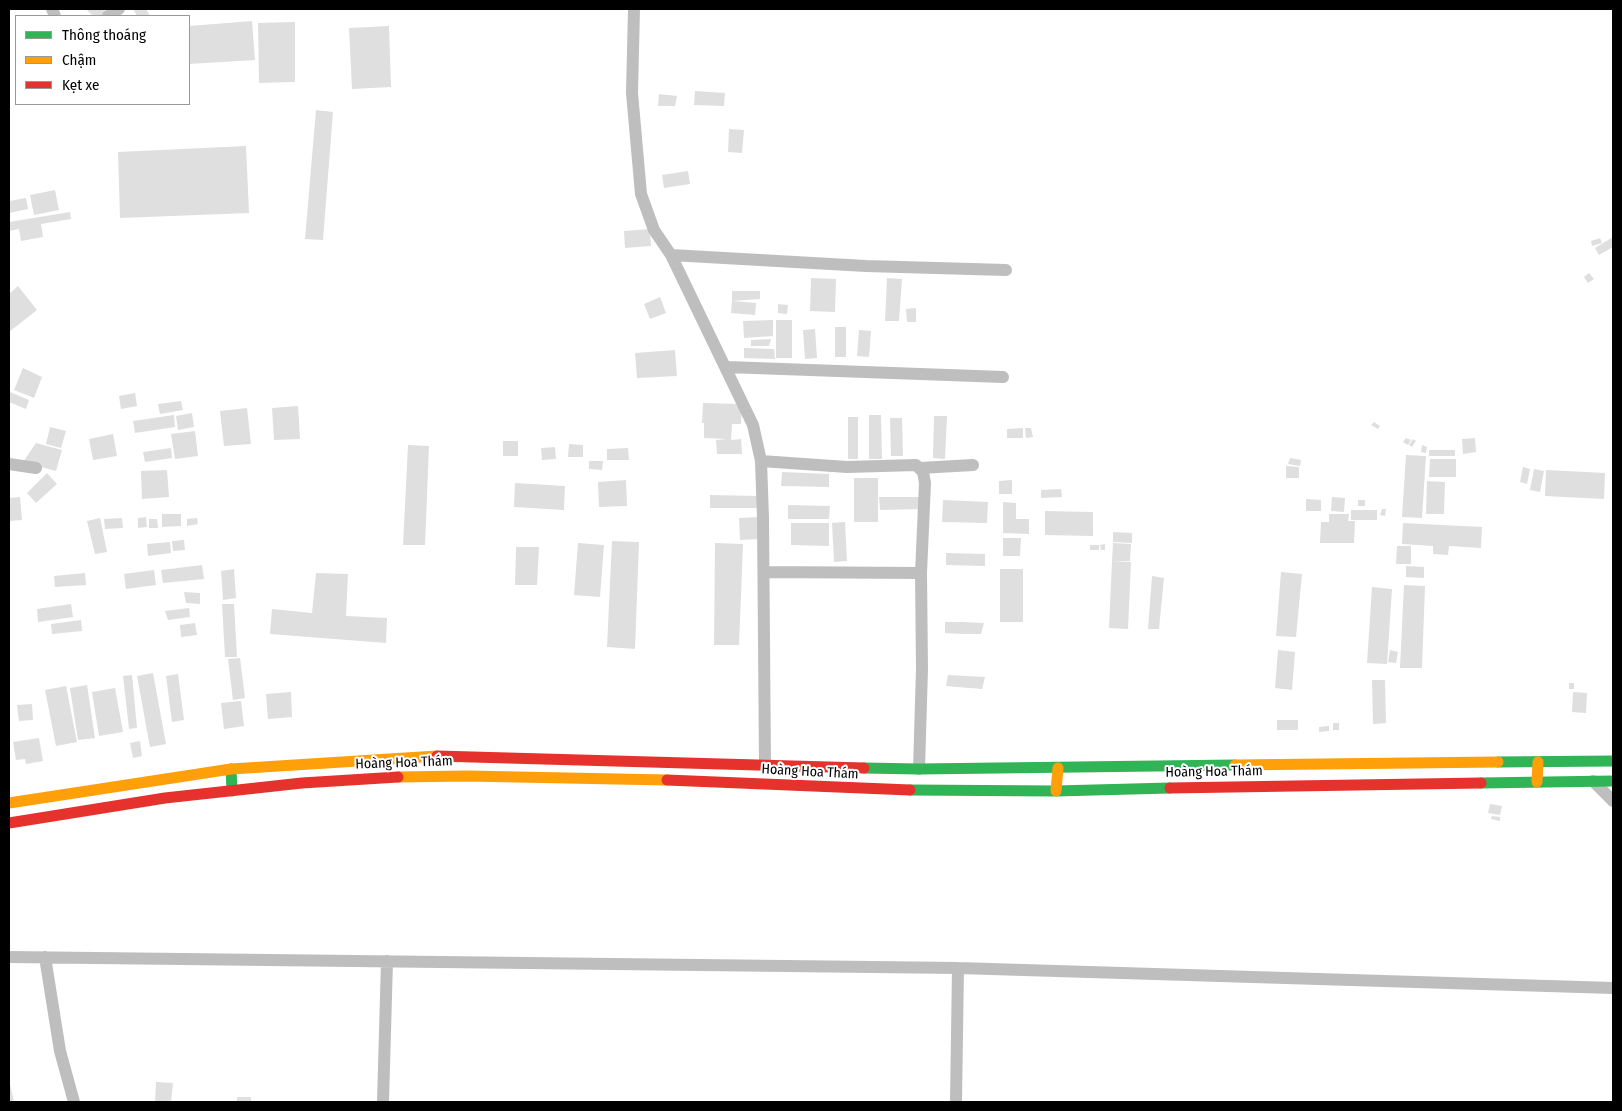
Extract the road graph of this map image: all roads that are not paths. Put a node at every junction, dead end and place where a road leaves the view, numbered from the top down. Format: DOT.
graph roads {
  1 [pos="634,9"];
  2 [pos="671,256"];
  3 [pos="1006,270"];
  4 [pos="727,367"];
  5 [pos="1003,377"];
  6 [pos="761,461"];
  7 [pos="9,464"];
  8 [pos="973,466"];
  9 [pos="36,468"];
  10 [pos="920,468"];
  11 [pos="764,572"];
  12 [pos="921,573"];
  13 [pos="1613,761"];
  14 [pos="1538,762"];
  15 [pos="765,764"];
  16 [pos="1058,768"];
  17 [pos="231,769"];
  18 [pos="919,769"];
  19 [pos="1613,781"];
  20 [pos="1537,782"];
  21 [pos="1593,782"];
  22 [pos="232,791"];
  23 [pos="1056,791"];
  24 [pos="1613,801"];
  25 [pos="9,803"];
  26 [pos="9,823"];
  27 [pos="9,957"];
  28 [pos="45,957"];
  29 [pos="387,961"];
  30 [pos="958,968"];
  31 [pos="1613,988"];
  32 [pos="74,1102"];
  33 [pos="383,1102"];
  34 [pos="956,1102"];
  1 -- 2 [label="street"];
  2 -- 3 [label="street"];
  2 -- 4 [label="street"];
  4 -- 5 [label="street"];
  4 -- 6 [label="street"];
  6 -- 10 [label="street"];
  6 -- 11 [label="street"];
  7 -- 9 [label="street"];
  8 -- 10 [label="street"];
  10 -- 12 [label="street"];
  11 -- 12 [label="street"];
  11 -- 15 [label="street"];
  12 -- 18 [label="street"];
  13 -- 14 [label="main road, Hoàng Hoa Thám"];
  14 -- 16 [label="main road, Hoàng Hoa Thám"];
  14 -- 20 [label="main road"];
  15 -- 17 [label="main road, Hoàng Hoa Thám"];
  15 -- 18 [label="main road, Hoàng Hoa Thám"];
  16 -- 18 [label="main road, Hoàng Hoa Thám"];
  16 -- 23 [label="main road"];
  17 -- 22 [label="main road"];
  17 -- 25 [label="main road, Hoàng Hoa Thám"];
  19 -- 21 [label="main road, Hoàng Hoa Thám"];
  20 -- 21 [label="main road, Hoàng Hoa Thám"];
  20 -- 23 [label="main road, Hoàng Hoa Thám"];
  21 -- 24 [label="street"];
  22 -- 23 [label="main road, Hoàng Hoa Thám"];
  22 -- 26 [label="main road, Hoàng Hoa Thám"];
  27 -- 28 [label="street"];
  28 -- 29 [label="street"];
  28 -- 32 [label="street"];
  29 -- 30 [label="street"];
  29 -- 33 [label="street"];
  30 -- 31 [label="street"];
  30 -- 34 [label="street"];
}
